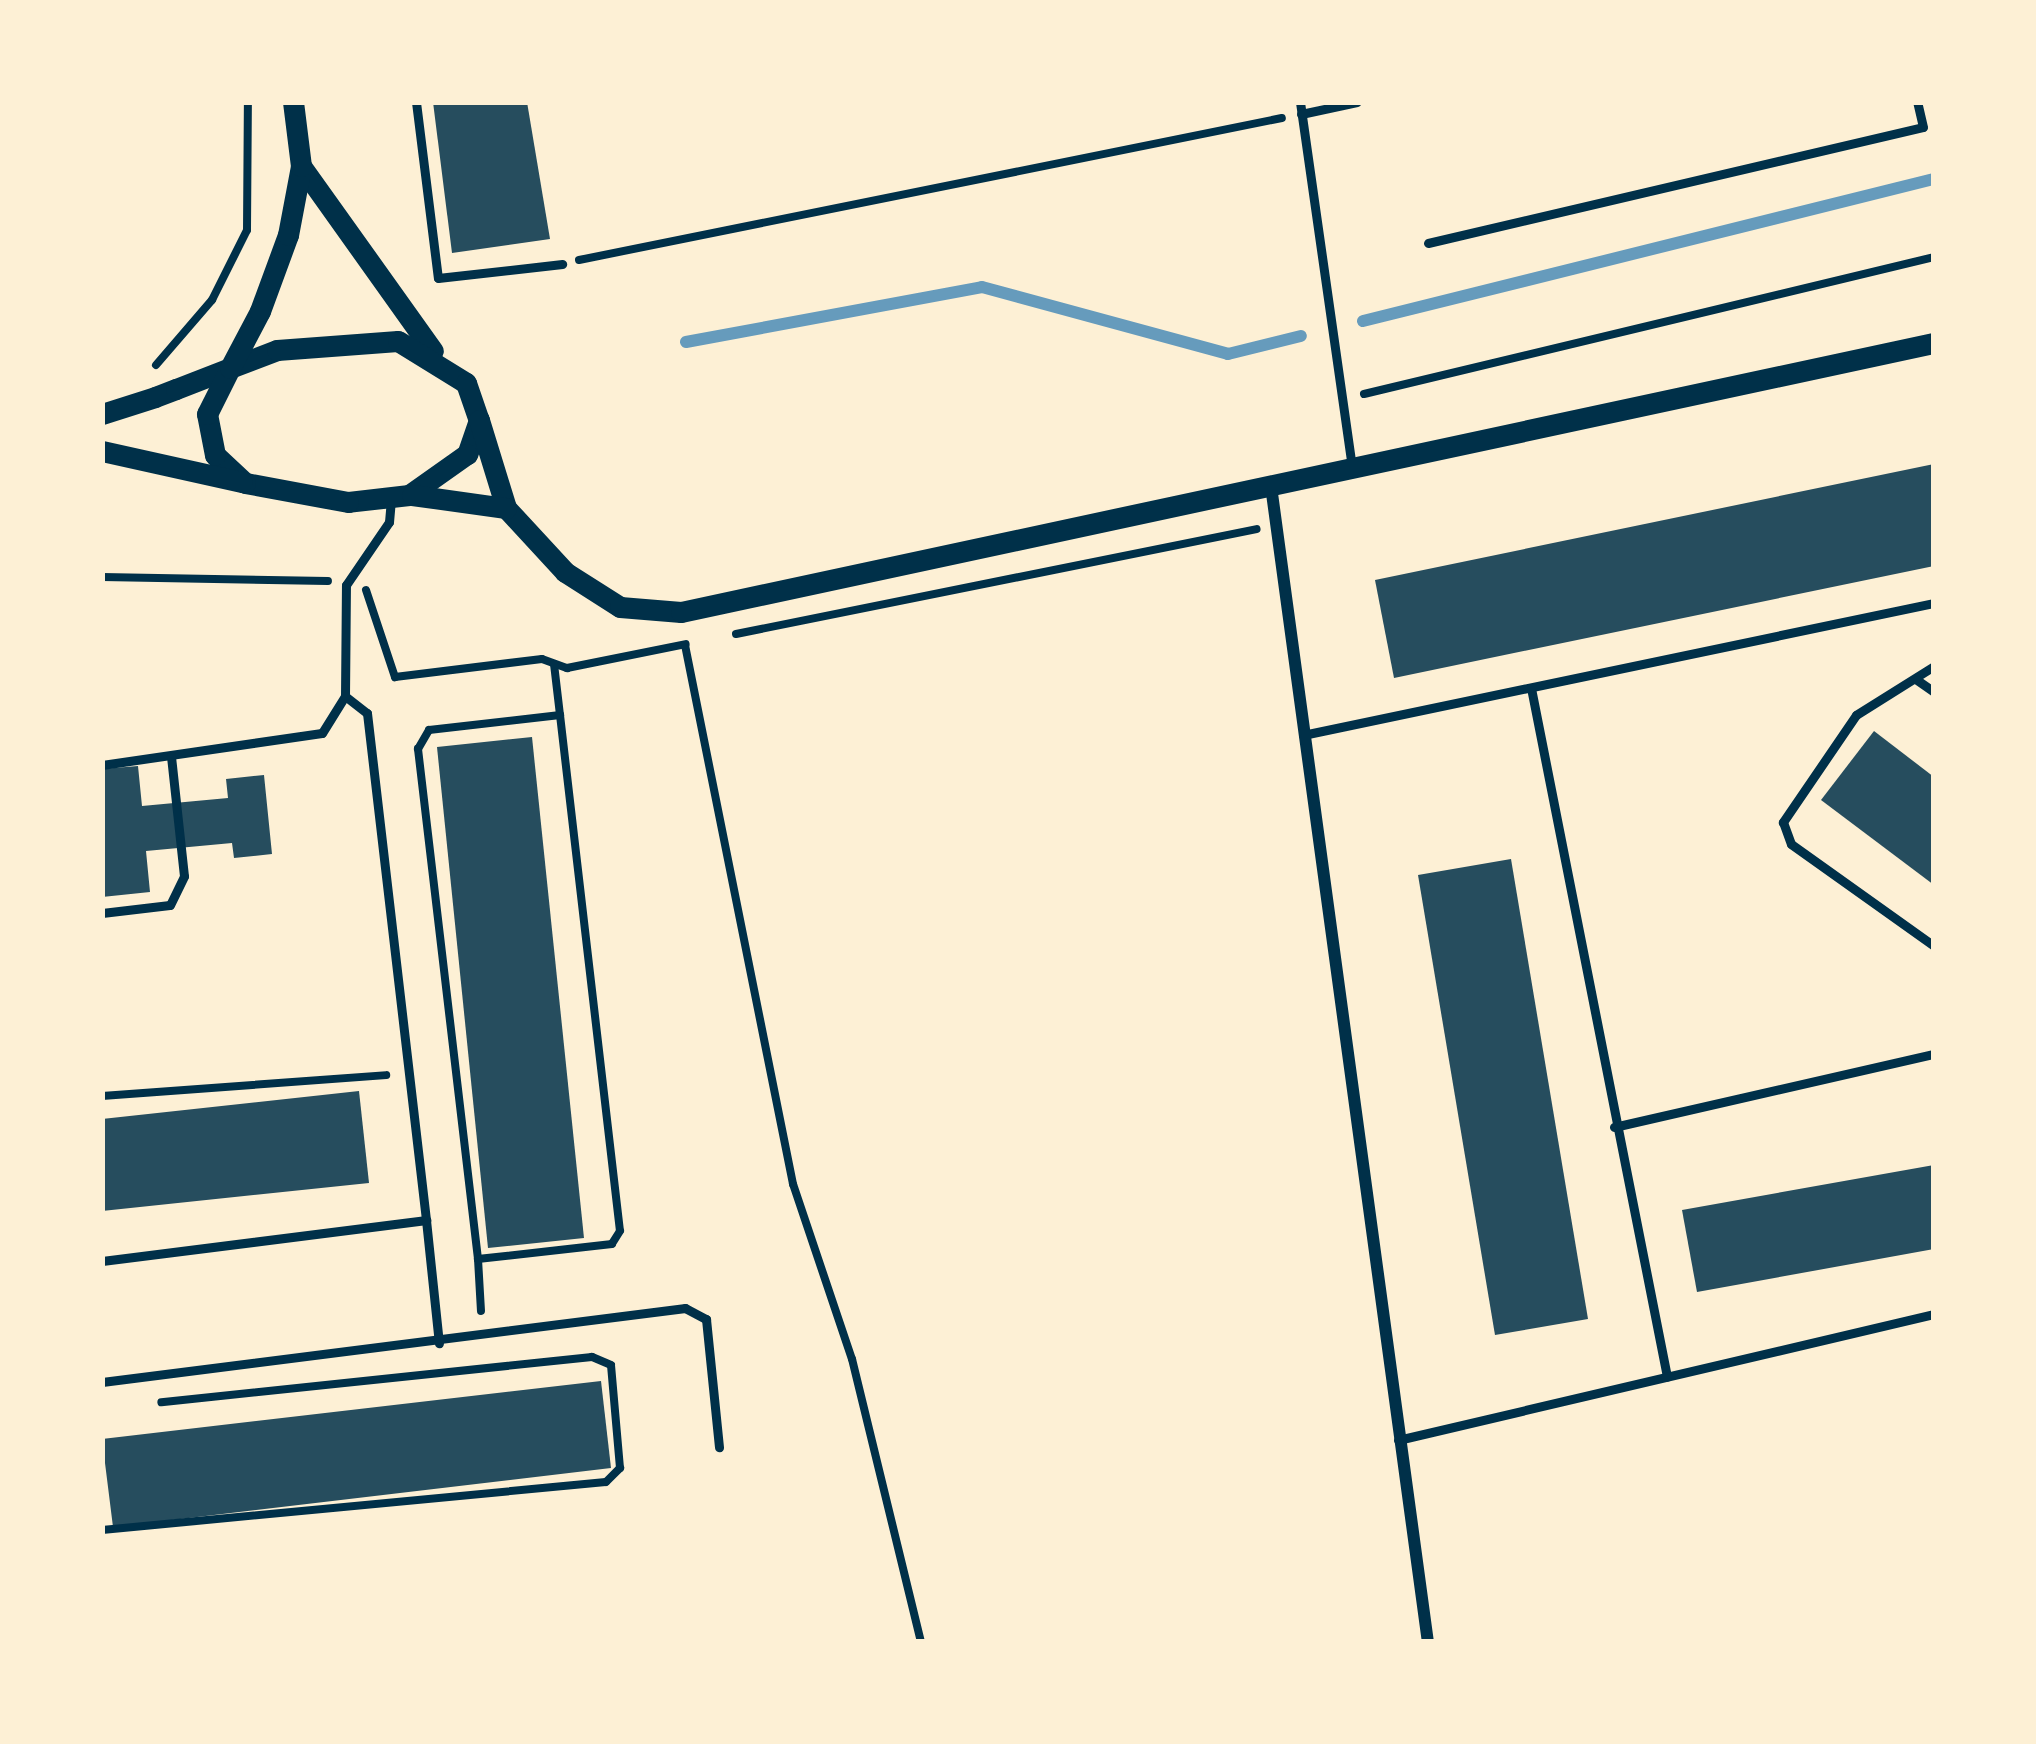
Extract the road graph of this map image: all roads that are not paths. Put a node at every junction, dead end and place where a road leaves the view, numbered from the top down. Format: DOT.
graph roads {
  1 [pos="293,102"];
  2 [pos="416,102"];
  3 [pos="1357,102"];
  4 [pos="1917,102"];
  5 [pos="1300,108"];
  6 [pos="302,166"];
  7 [pos="1428,243"];
  8 [pos="562,264"];
  9 [pos="1934,344"];
  10 [pos="435,355"];
  11 [pos="230,368"];
  12 [pos="102,415"];
  13 [pos="479,421"];
  14 [pos="102,451"];
  15 [pos="1352,469"];
  16 [pos="245,483"];
  17 [pos="1270,486"];
  18 [pos="400,496"];
  19 [pos="506,508"];
  20 [pos="1934,604"];
  21 [pos="1934,666"];
  22 [pos="1917,680"];
  23 [pos="1531,688"];
  24 [pos="1934,692"];
  25 [pos="345,696"];
  26 [pos="1303,735"];
  27 [pos="171,756"];
  28 [pos="102,765"];
  29 [pos="102,913"];
  30 [pos="1934,946"];
  31 [pos="1934,1054"];
  32 [pos="1614,1127"];
  33 [pos="426,1220"];
  34 [pos="102,1261"];
  35 [pos="1934,1314"];
  36 [pos="439,1343"];
  37 [pos="1667,1377"];
  38 [pos="102,1382"];
  39 [pos="1398,1440"];
  40 [pos="719,1447"];
  41 [pos="1428,1642"];
  1 -- 6 [label="street"];
  2 -- 8 [label="lane"];
  3 -- 5 [label="lane"];
  4 -- 7 [label="lane"];
  5 -- 15 [label="lane"];
  6 -- 10 [label="street"];
  6 -- 11 [label="street"];
  9 -- 15 [label="street"];
  10 -- 11 [label="street"];
  10 -- 13 [label="street"];
  11 -- 12 [label="street"];
  11 -- 16 [label="street"];
  13 -- 18 [label="street"];
  13 -- 19 [label="street"];
  14 -- 16 [label="street"];
  15 -- 17 [label="street"];
  16 -- 18 [label="street"];
  17 -- 19 [label="street"];
  17 -- 26 [label="street"];
  18 -- 19 [label="street"];
  18 -- 25 [label="lane"];
  20 -- 23 [label="lane"];
  21 -- 22 [label="lane"];
  22 -- 24 [label="lane"];
  22 -- 30 [label="lane"];
  23 -- 26 [label="lane"];
  23 -- 32 [label="lane"];
  25 -- 27 [label="lane"];
  25 -- 33 [label="lane"];
  26 -- 39 [label="street"];
  27 -- 28 [label="lane"];
  27 -- 29 [label="lane"];
  31 -- 32 [label="lane"];
  32 -- 37 [label="lane"];
  33 -- 34 [label="lane"];
  33 -- 36 [label="lane"];
  35 -- 37 [label="lane"];
  36 -- 38 [label="lane"];
  36 -- 40 [label="lane"];
  37 -- 39 [label="lane"];
  39 -- 41 [label="street"];
}
